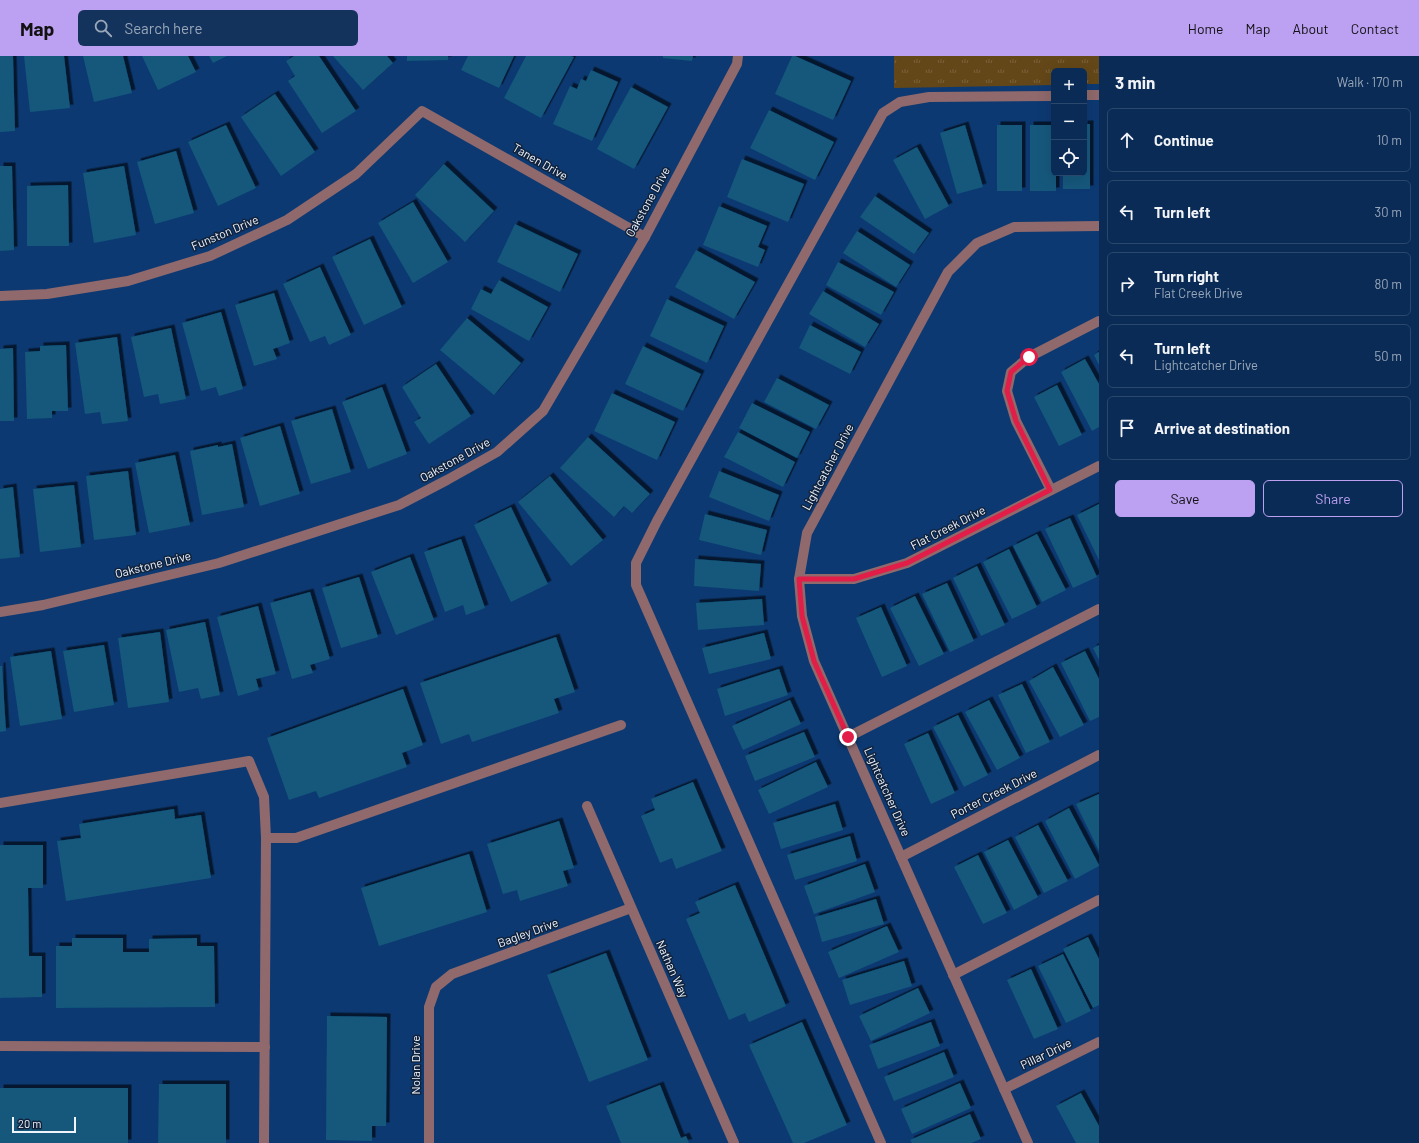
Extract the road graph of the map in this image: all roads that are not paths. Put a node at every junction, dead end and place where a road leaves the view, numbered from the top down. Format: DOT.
graph roads {
  1 [pos="738,56"];
  2 [pos="1099,95"];
  3 [pos="1051,96"];
  4 [pos="1087,96"];
  5 [pos="422,111"];
  6 [pos="1099,226"];
  7 [pos="645,236"];
  8 [pos="0,296"];
  9 [pos="1099,321"];
  10 [pos="1099,466"];
  11 [pos="1050,490"];
  12 [pos="799,579"];
  13 [pos="1099,609"];
  14 [pos="0,612"];
  15 [pos="621,725"];
  16 [pos="848,737"];
  17 [pos="1099,755"];
  18 [pos="0,803"];
  19 [pos="587,806"];
  20 [pos="266,838"];
  21 [pos="901,857"];
  22 [pos="1099,900"];
  23 [pos="632,908"];
  24 [pos="954,975"];
  25 [pos="436,988"];
  26 [pos="1099,1042"];
  27 [pos="0,1046"];
  28 [pos="265,1047"];
  29 [pos="1004,1089"];
  30 [pos="264,1143"];
  31 [pos="429,1143"];
  32 [pos="734,1143"];
  33 [pos="881,1143"];
  34 [pos="1028,1143"];
  1 -- 7 [label="street, Oakstone Drive"];
  2 -- 4 [label="street"];
  3 -- 33 [label="street"];
  5 -- 7 [label="street, Tanen Drive"];
  5 -- 8 [label="street, Funston Drive"];
  6 -- 12 [label="street, Lightcatcher Drive"];
  7 -- 14 [label="street, Oakstone Drive"];
  9 -- 11 [label="street"];
  10 -- 11 [label="street, Flat Creek Drive"];
  11 -- 12 [label="street, Flat Creek Drive"];
  12 -- 16 [label="street, Lightcatcher Drive"];
  13 -- 16 [label="street"];
  15 -- 20 [label="street"];
  16 -- 21 [label="street, Lightcatcher Drive"];
  17 -- 21 [label="street, Porter Creek Drive"];
  18 -- 20 [label="street"];
  19 -- 23 [label="street, Nathan Way"];
  20 -- 28 [label="street"];
  21 -- 24 [label="street, Lightcatcher Drive"];
  22 -- 24 [label="street"];
  23 -- 25 [label="street, Bagley Drive"];
  23 -- 32 [label="street, Nathan Way"];
  24 -- 29 [label="street, Lightcatcher Drive"];
  25 -- 31 [label="street, Nolan Drive"];
  26 -- 29 [label="street, Pillar Drive"];
  27 -- 28 [label="street"];
  28 -- 30 [label="street"];
  29 -- 34 [label="street, Lightcatcher Drive"];
}
